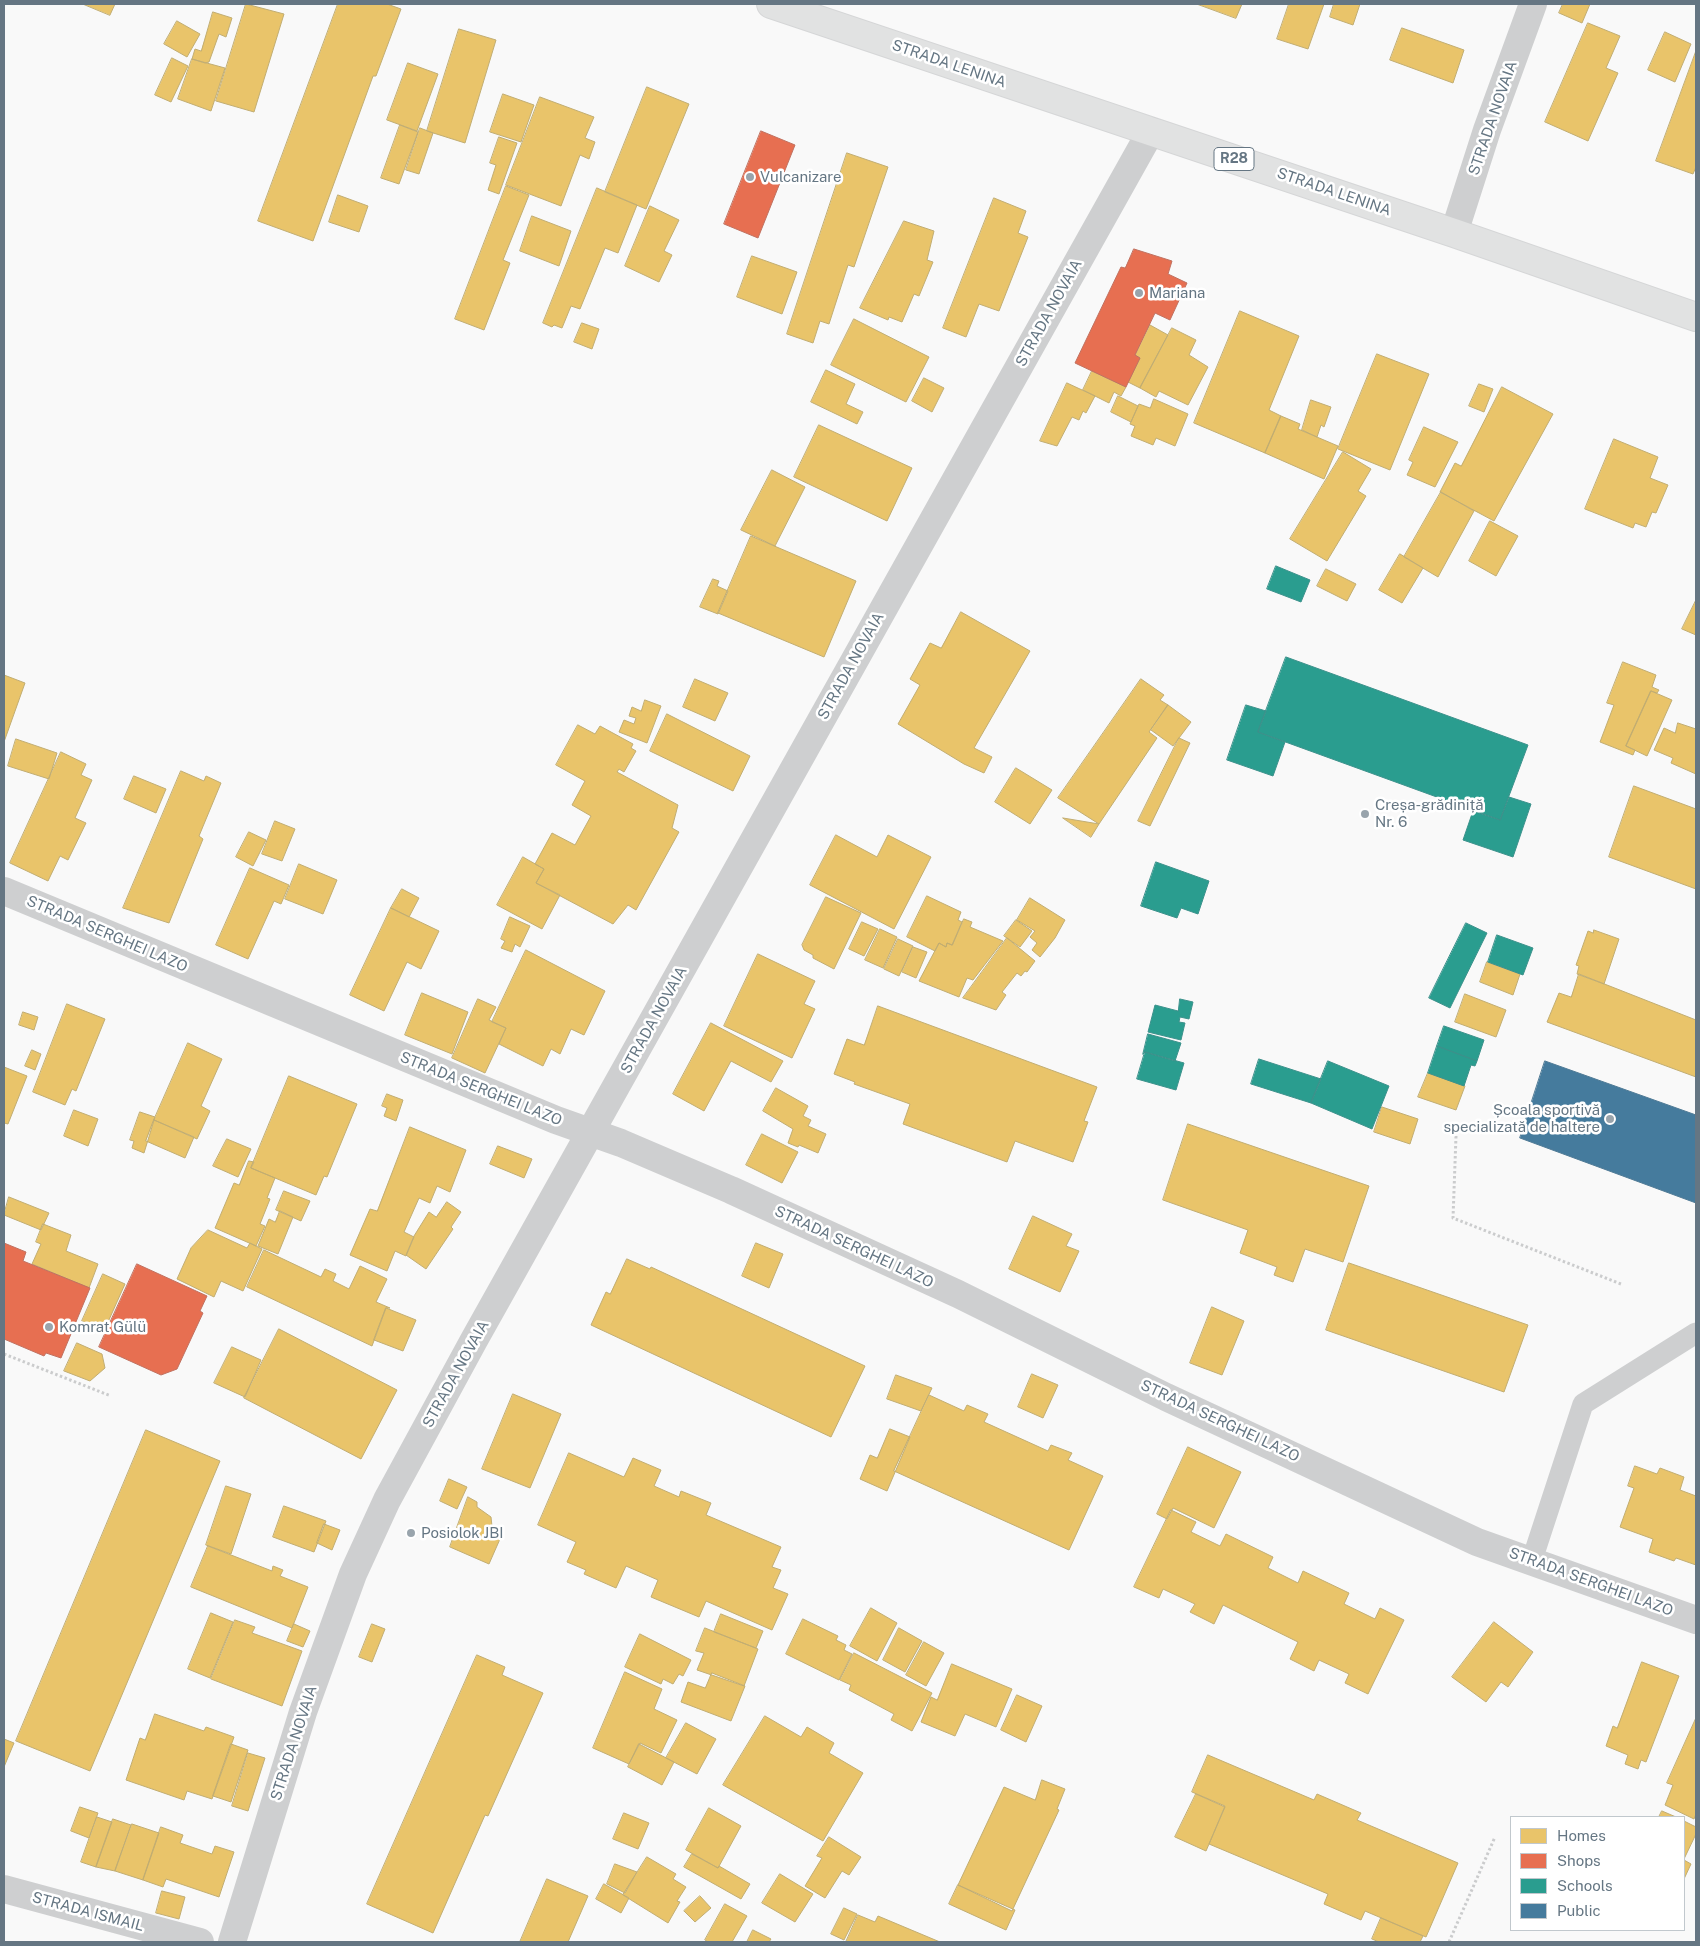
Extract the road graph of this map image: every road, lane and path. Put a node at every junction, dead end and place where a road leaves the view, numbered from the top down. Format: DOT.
graph roads {
  1 [pos="771,4"];
  2 [pos="1534,4"];
  3 [pos="1151,131"];
  4 [pos="1454,232"];
  5 [pos="1696,316"];
  6 [pos="4,891"];
  7 [pos="590,1133"];
  8 [pos="1456,1136"];
  9 [pos="1621,1284"];
  10 [pos="1696,1333"];
  11 [pos="4,1354"];
  12 [pos="111,1396"];
  13 [pos="1532,1560"];
  14 [pos="1696,1620"];
  15 [pos="1495,1837"];
  16 [pos="4,1889"];
  17 [pos="200,1942"];
  18 [pos="232,1942"];
  19 [pos="1449,1942"];
  1 -- 3 [label="main road, STRADA LENINA / R28"];
  2 -- 4 [label="street, STRADA NOVAIA"];
  3 -- 4 [label="main road, STRADA LENINA / R28"];
  3 -- 7 [label="street, STRADA NOVAIA"];
  4 -- 5 [label="main road, STRADA LENINA / R28"];
  6 -- 7 [label="street, STRADA SERGHEI LAZO"];
  7 -- 13 [label="street, STRADA SERGHEI LAZO"];
  7 -- 18 [label="street, STRADA NOVAIA"];
  8 -- 9 [label="path"];
  10 -- 13 [label="lane"];
  11 -- 12 [label="path"];
  13 -- 14 [label="street, STRADA SERGHEI LAZO"];
  15 -- 19 [label="path"];
  16 -- 17 [label="street, STRADA ISMAIL"];
}
